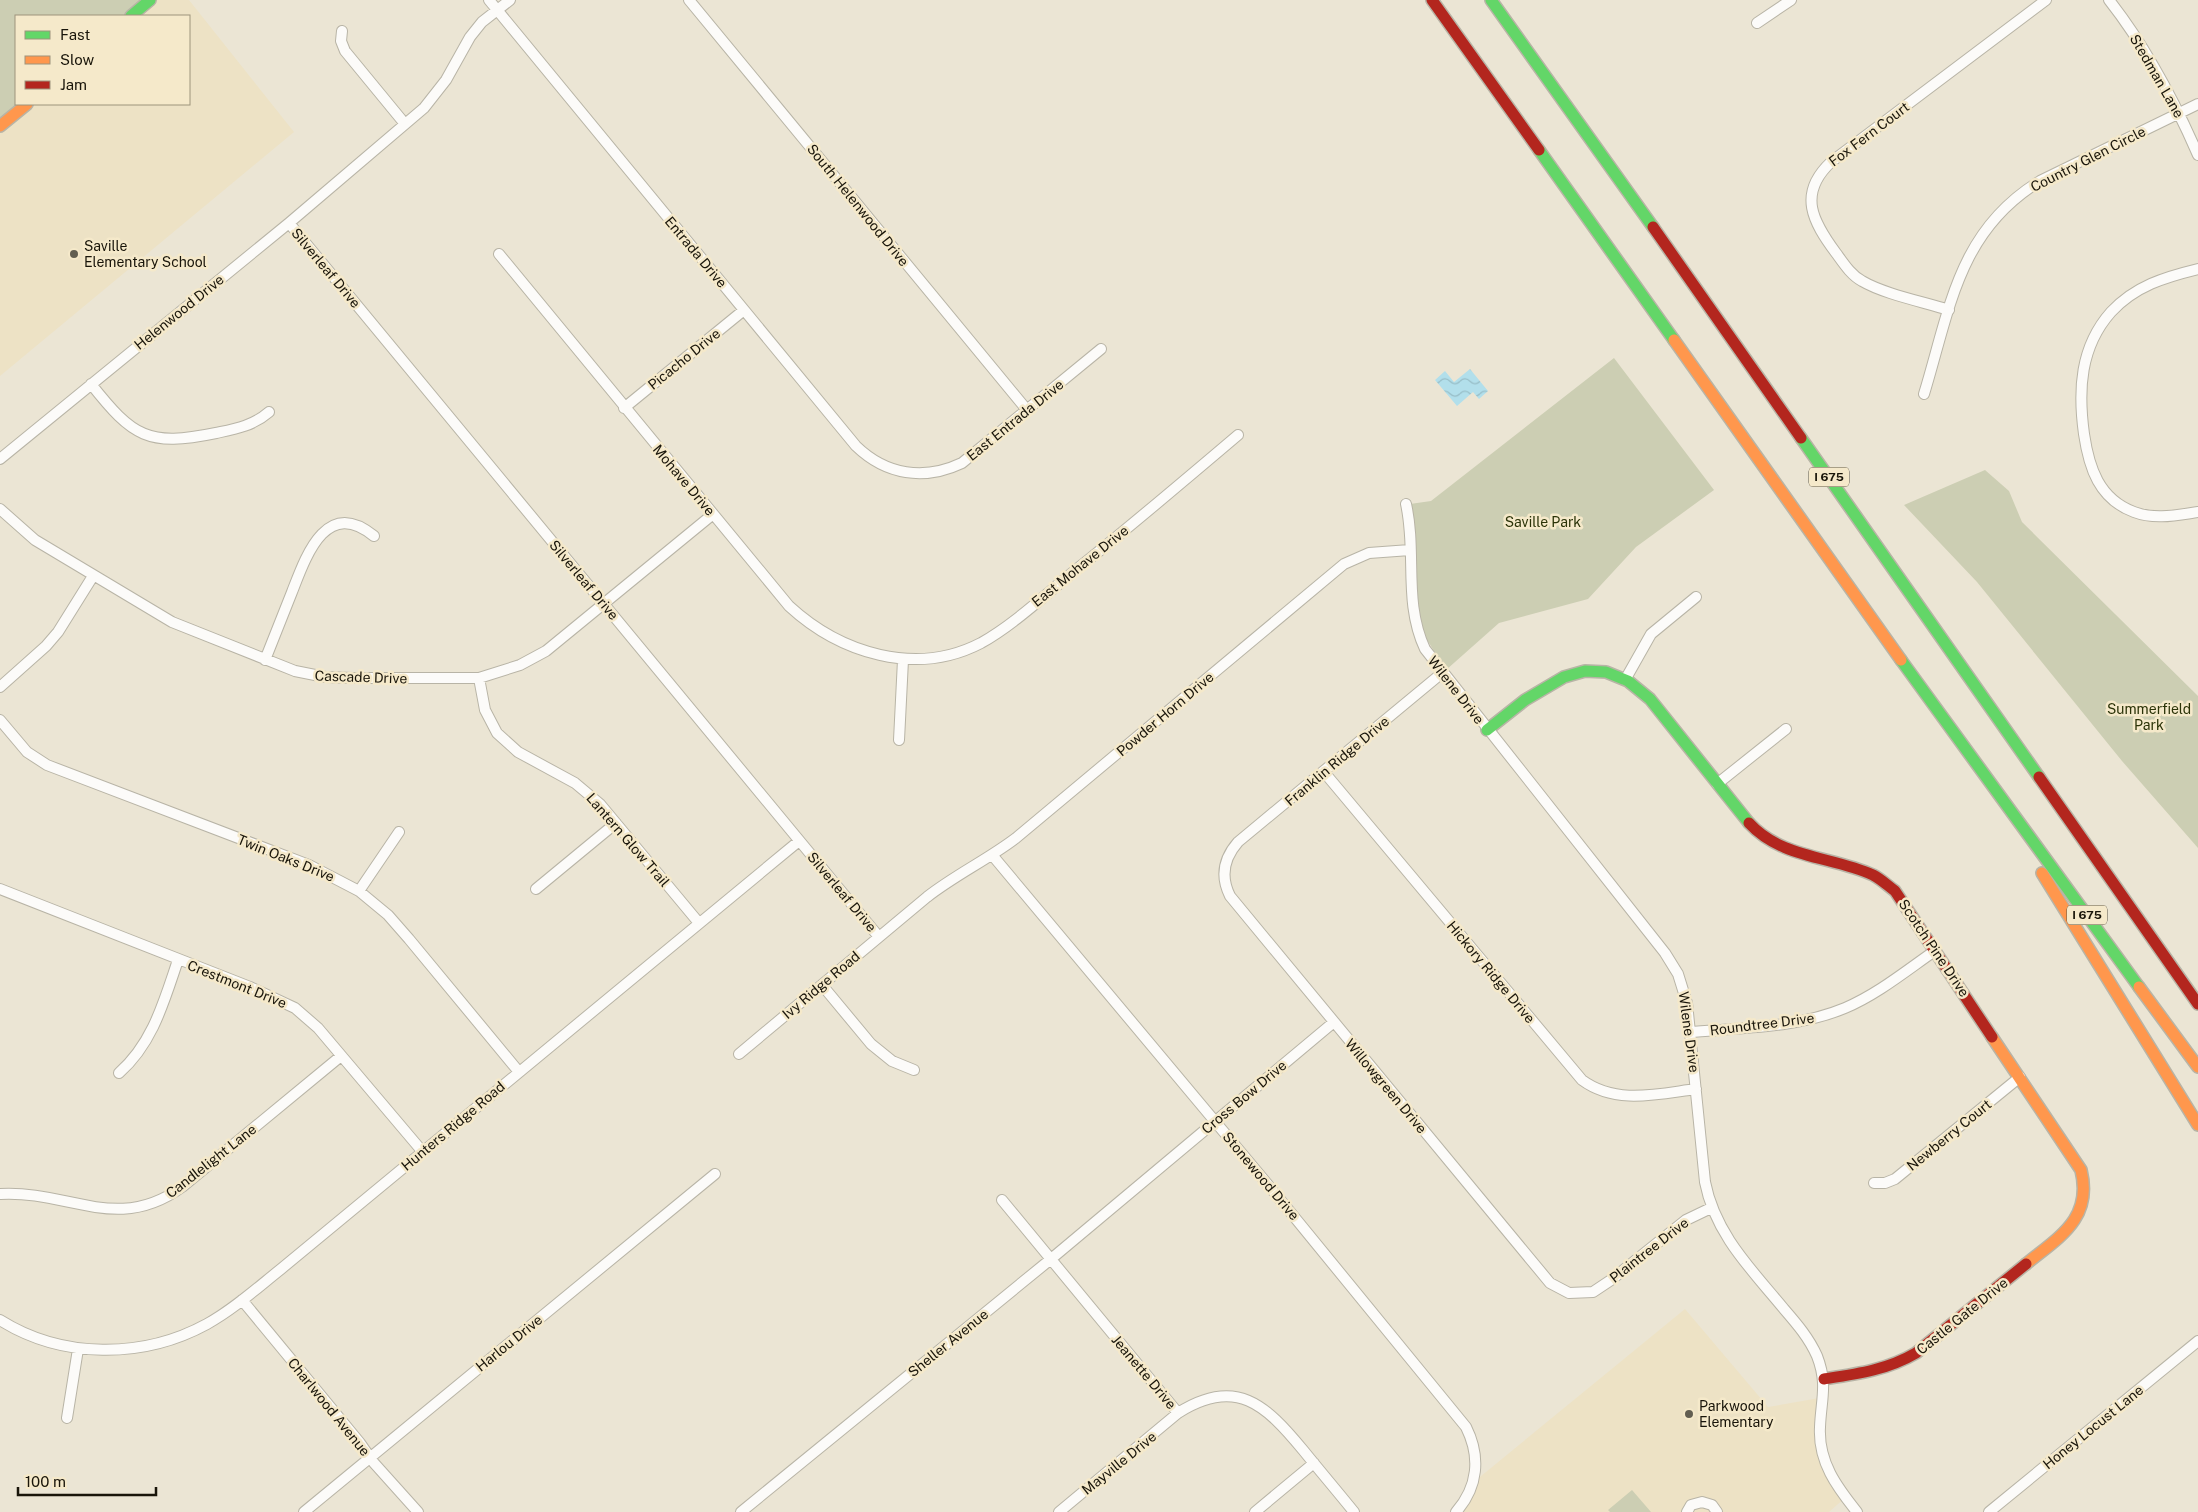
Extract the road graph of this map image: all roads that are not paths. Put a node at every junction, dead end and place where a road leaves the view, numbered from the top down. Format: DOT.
graph roads {
  1 [pos="150,0"];
  2 [pos="489,0"];
  3 [pos="510,0"];
  4 [pos="688,0"];
  5 [pos="1432,0"];
  6 [pos="1491,0"];
  7 [pos="1791,0"];
  8 [pos="2046,0"];
  9 [pos="2109,0"];
  10 [pos="496,9"];
  11 [pos="132,15"];
  12 [pos="1757,23"];
  13 [pos="342,32"];
  14 [pos="2198,104"];
  15 [pos="25,105"];
  16 [pos="2179,113"];
  17 [pos="405,124"];
  18 [pos="0,126"];
  19 [pos="2198,155"];
  20 [pos="289,223"];
  21 [pos="499,254"];
  22 [pos="2198,269"];
  23 [pos="744,310"];
  24 [pos="1949,310"];
  25 [pos="1100,349"];
  26 [pos="91,384"];
  27 [pos="1924,394"];
  28 [pos="624,408"];
  29 [pos="1027,410"];
  30 [pos="269,412"];
  31 [pos="1238,434"];
  32 [pos="0,459"];
  33 [pos="921,474"];
  34 [pos="1406,504"];
  35 [pos="0,508"];
  36 [pos="2198,512"];
  37 [pos="712,515"];
  38 [pos="374,536"];
  39 [pos="1410,550"];
  40 [pos="93,576"];
  41 [pos="1696,597"];
  42 [pos="604,603"];
  43 [pos="265,660"];
  44 [pos="903,660"];
  45 [pos="1442,673"];
  46 [pos="480,678"];
  47 [pos="1625,680"];
  48 [pos="0,687"];
  49 [pos="0,720"];
  50 [pos="1786,729"];
  51 [pos="1487,730"];
  52 [pos="899,740"];
  53 [pos="1975,764"];
  54 [pos="1324,772"];
  55 [pos="1717,784"];
  56 [pos="616,823"];
  57 [pos="399,832"];
  58 [pos="799,841"];
  59 [pos="1231,850"];
  60 [pos="993,856"];
  61 [pos="0,889"];
  62 [pos="536,889"];
  63 [pos="360,891"];
  64 [pos="927,898"];
  65 [pos="699,923"];
  66 [pos="879,937"];
  67 [pos="1936,950"];
  68 [pos="2164,956"];
  69 [pos="178,960"];
  70 [pos="822,985"];
  71 [pos="2198,998"];
  72 [pos="2198,1004"];
  73 [pos="1334,1022"];
  74 [pos="1690,1032"];
  75 [pos="738,1054"];
  76 [pos="341,1056"];
  77 [pos="2198,1067"];
  78 [pos="914,1070"];
  79 [pos="519,1072"];
  80 [pos="119,1073"];
  81 [pos="2020,1077"];
  82 [pos="1696,1089"];
  83 [pos="1215,1121"];
  84 [pos="2198,1125"];
  85 [pos="422,1151"];
  86 [pos="1154,1172"];
  87 [pos="715,1174"];
  88 [pos="1874,1182"];
  89 [pos="0,1194"];
  90 [pos="1002,1200"];
  91 [pos="1711,1208"];
  92 [pos="2080,1213"];
  93 [pos="1051,1259"];
  94 [pos="1586,1293"];
  95 [pos="242,1300"];
  96 [pos="0,1320"];
  97 [pos="2198,1341"];
  98 [pos="78,1348"];
  99 [pos="1824,1379"];
  100 [pos="1178,1413"];
  101 [pos="67,1418"];
  102 [pos="370,1458"];
  103 [pos="1314,1463"];
  104 [pos="304,1512"];
  105 [pos="418,1512"];
  106 [pos="741,1512"];
  107 [pos="1059,1512"];
  108 [pos="1255,1512"];
  109 [pos="1354,1512"];
  110 [pos="1456,1512"];
  111 [pos="1687,1512"];
  112 [pos="1717,1512"];
  113 [pos="1858,1512"];
  114 [pos="1989,1512"];
  1 -- 11 [label="main road"];
  2 -- 10 [label="street, Entrada Drive"];
  3 -- 10 [label="street, Helenwood Drive"];
  4 -- 29 [label="street, South Helenwood Drive"];
  5 -- 53 [label="main road, I 675"];
  6 -- 68 [label="main road, I 675"];
  7 -- 12 [label="street"];
  8 -- 24 [label="street, Fox Fern Court"];
  9 -- 16 [label="street, Stedman Lane"];
  10 -- 17 [label="street, Helenwood Drive"];
  10 -- 23 [label="street, Entrada Drive"];
  13 -- 17 [label="street"];
  14 -- 16 [label="street, Country Glen Circle"];
  15 -- 18 [label="main road"];
  16 -- 19 [label="street, Stedman Lane"];
  16 -- 24 [label="street, Country Glen Circle"];
  17 -- 20 [label="street, Helenwood Drive"];
  20 -- 26 [label="street, Helenwood Drive"];
  20 -- 42 [label="street, Silverleaf Drive"];
  21 -- 28 [label="street, Mohave Drive"];
  22 -- 36 [label="street"];
  23 -- 28 [label="street, Picacho Drive"];
  23 -- 33 [label="street, Entrada Drive"];
  24 -- 27 [label="street, Country Glen Circle"];
  25 -- 29 [label="street, East Entrada Drive"];
  26 -- 30 [label="street"];
  26 -- 32 [label="street, Helenwood Drive"];
  28 -- 37 [label="street, Mohave Drive"];
  29 -- 33 [label="street, East Entrada Drive"];
  31 -- 44 [label="street, East Mohave Drive"];
  34 -- 39 [label="street, Wilene Drive"];
  35 -- 40 [label="street, Cascade Drive"];
  37 -- 42 [label="street, Cascade Drive"];
  37 -- 44 [label="street, Mohave Drive"];
  38 -- 43 [label="street"];
  39 -- 45 [label="street, Wilene Drive"];
  39 -- 60 [label="street, Powder Horn Drive"];
  40 -- 43 [label="street, Cascade Drive"];
  40 -- 48 [label="street"];
  41 -- 47 [label="street"];
  42 -- 46 [label="street, Cascade Drive"];
  42 -- 58 [label="street, Silverleaf Drive"];
  43 -- 46 [label="street, Cascade Drive"];
  44 -- 52 [label="street"];
  45 -- 51 [label="street, Wilene Drive"];
  45 -- 54 [label="street, Franklin Ridge Drive"];
  46 -- 56 [label="street, Lantern Glow Trail"];
  47 -- 51 [label="main road, Scotch Pine Drive"];
  47 -- 55 [label="main road, Scotch Pine Drive"];
  49 -- 63 [label="street, Twin Oaks Drive"];
  50 -- 55 [label="street"];
  51 -- 74 [label="street, Wilene Drive"];
  53 -- 77 [label="main road, I 675"];
  53 -- 84 [label="main road"];
  54 -- 59 [label="street, Franklin Ridge Drive"];
  54 -- 82 [label="street, Hickory Ridge Drive"];
  55 -- 67 [label="main road, Scotch Pine Drive"];
  56 -- 62 [label="street"];
  56 -- 65 [label="street, Lantern Glow Trail"];
  57 -- 63 [label="street"];
  58 -- 65 [label="street, Hunters Ridge Road"];
  58 -- 66 [label="street, Silverleaf Drive"];
  59 -- 73 [label="street, Willowgreen Drive"];
  60 -- 64 [label="street, Powder Horn Drive"];
  60 -- 83 [label="street, Stonewood Drive"];
  61 -- 69 [label="street, Crestmont Drive"];
  63 -- 79 [label="street, Twin Oaks Drive"];
  64 -- 66 [label="street, Ivy Ridge Road"];
  65 -- 79 [label="street, Hunters Ridge Road"];
  66 -- 70 [label="street, Ivy Ridge Road"];
  67 -- 74 [label="street, Roundtree Drive"];
  67 -- 81 [label="main road, Scotch Pine Drive"];
  68 -- 71 [label="main road"];
  68 -- 72 [label="main road, I 675"];
  69 -- 76 [label="street, Crestmont Drive"];
  69 -- 80 [label="street"];
  70 -- 75 [label="street, Ivy Ridge Road"];
  70 -- 78 [label="street"];
  73 -- 83 [label="street, Cross Bow Drive"];
  73 -- 94 [label="street, Willowgreen Drive"];
  74 -- 82 [label="street, Wilene Drive"];
  76 -- 85 [label="street, Crestmont Drive"];
  76 -- 89 [label="street, Candlelight Lane"];
  79 -- 85 [label="street, Hunters Ridge Road"];
  81 -- 88 [label="street, Newberry Court"];
  81 -- 92 [label="main road, Scotch Pine Drive"];
  82 -- 91 [label="street, Wilene Drive"];
  83 -- 86 [label="street, Cross Bow Drive"];
  83 -- 110 [label="street, Stonewood Drive"];
  85 -- 95 [label="street, Hunters Ridge Road"];
  86 -- 93 [label="street, Sheller Avenue"];
  87 -- 102 [label="street, Harlou Drive"];
  90 -- 93 [label="street, Jeanette Drive"];
  91 -- 94 [label="street, Plaintree Drive"];
  91 -- 99 [label="street, Wilene Drive"];
  92 -- 99 [label="main road, Castle Gate Drive"];
  93 -- 100 [label="street, Jeanette Drive"];
  93 -- 106 [label="street, Sheller Avenue"];
  95 -- 98 [label="street, Hunters Ridge Road"];
  95 -- 102 [label="street, Charlwood Avenue"];
  96 -- 98 [label="street, Hunters Ridge Road"];
  97 -- 114 [label="street, Honey Locust Lane"];
  98 -- 101 [label="street"];
  99 -- 113 [label="street, Wilene Drive"];
  100 -- 103 [label="street, Jeanette Drive"];
  100 -- 107 [label="street, Mayville Drive"];
  102 -- 104 [label="street, Harlou Drive"];
  102 -- 105 [label="street, Charlwood Avenue"];
  103 -- 108 [label="street"];
  103 -- 109 [label="street, Jeanette Drive"];
  111 -- 112 [label="street"];
}
